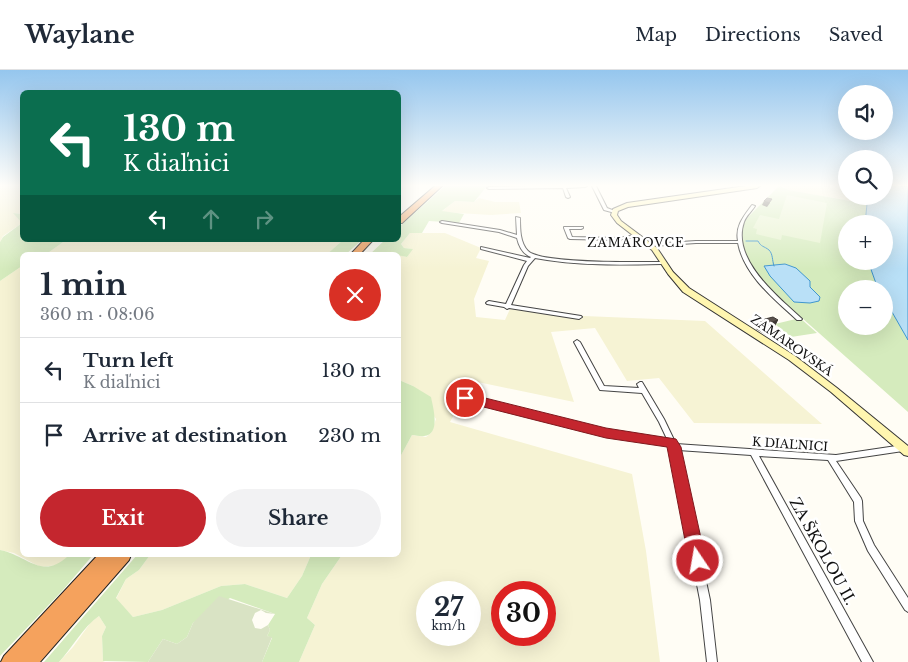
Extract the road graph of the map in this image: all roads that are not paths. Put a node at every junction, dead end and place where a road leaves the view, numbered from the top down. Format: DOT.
graph roads {
  1 [pos="614,214"];
  2 [pos="748,214"];
  3 [pos="518,218"];
  4 [pos="442,222"];
  5 [pos="581,228"];
  6 [pos="637,236"];
  7 [pos="519,238"];
  8 [pos="368,242"];
  9 [pos="375,242"];
  10 [pos="740,242"];
  11 [pos="651,245"];
  12 [pos="483,248"];
  13 [pos="357,252"];
  14 [pos="365,252"];
  15 [pos="532,258"];
  16 [pos="661,262"];
  17 [pos="489,303"];
  18 [pos="507,307"];
  19 [pos="578,317"];
  20 [pos="799,319"];
  21 [pos="577,342"];
  22 [pos="465,398"];
  23 [pos="673,445"];
  24 [pos="905,450"];
  25 [pos="754,454"];
  26 [pos="830,458"];
  27 [pos="107,557"];
  28 [pos="122,557"];
  29 [pos="908,607"];
  30 [pos="10,662"];
  31 [pos="28,662"];
  32 [pos="712,662"];
  33 [pos="868,662"];
  1 -- 6 [label="main road, ZAMAROVSKÁ"];
  2 -- 10 [label="street"];
  3 -- 7 [label="street"];
  4 -- 7 [label="street"];
  5 -- 6 [label="street"];
  6 -- 11 [label="main road, ZAMAROVSKÁ"];
  6 -- 16 [label="main road, ZAMAROVSKÁ"];
  7 -- 15 [label="street"];
  8 -- 13 [label="highway"];
  9 -- 14 [label="highway"];
  10 -- 11 [label="street"];
  10 -- 20 [label="street"];
  11 -- 16 [label="main road, ZAMAROVSKÁ"];
  12 -- 15 [label="street"];
  15 -- 16 [label="street"];
  15 -- 18 [label="street"];
  16 -- 24 [label="main road, ZAMAROVSKÁ"];
  17 -- 18 [label="street"];
  18 -- 19 [label="street"];
  21 -- 23 [label="street"];
  22 -- 23 [label="street, K DIAĽNICI"];
  23 -- 25 [label="street, K DIAĽNICI"];
  23 -- 32 [label="street"];
  24 -- 26 [label="street, K DIAĽNICI"];
  25 -- 26 [label="street, K DIAĽNICI"];
  25 -- 33 [label="street, ZA ŠKOLOU II."];
  26 -- 29 [label="street"];
  27 -- 30 [label="highway"];
  28 -- 31 [label="highway"];
}
